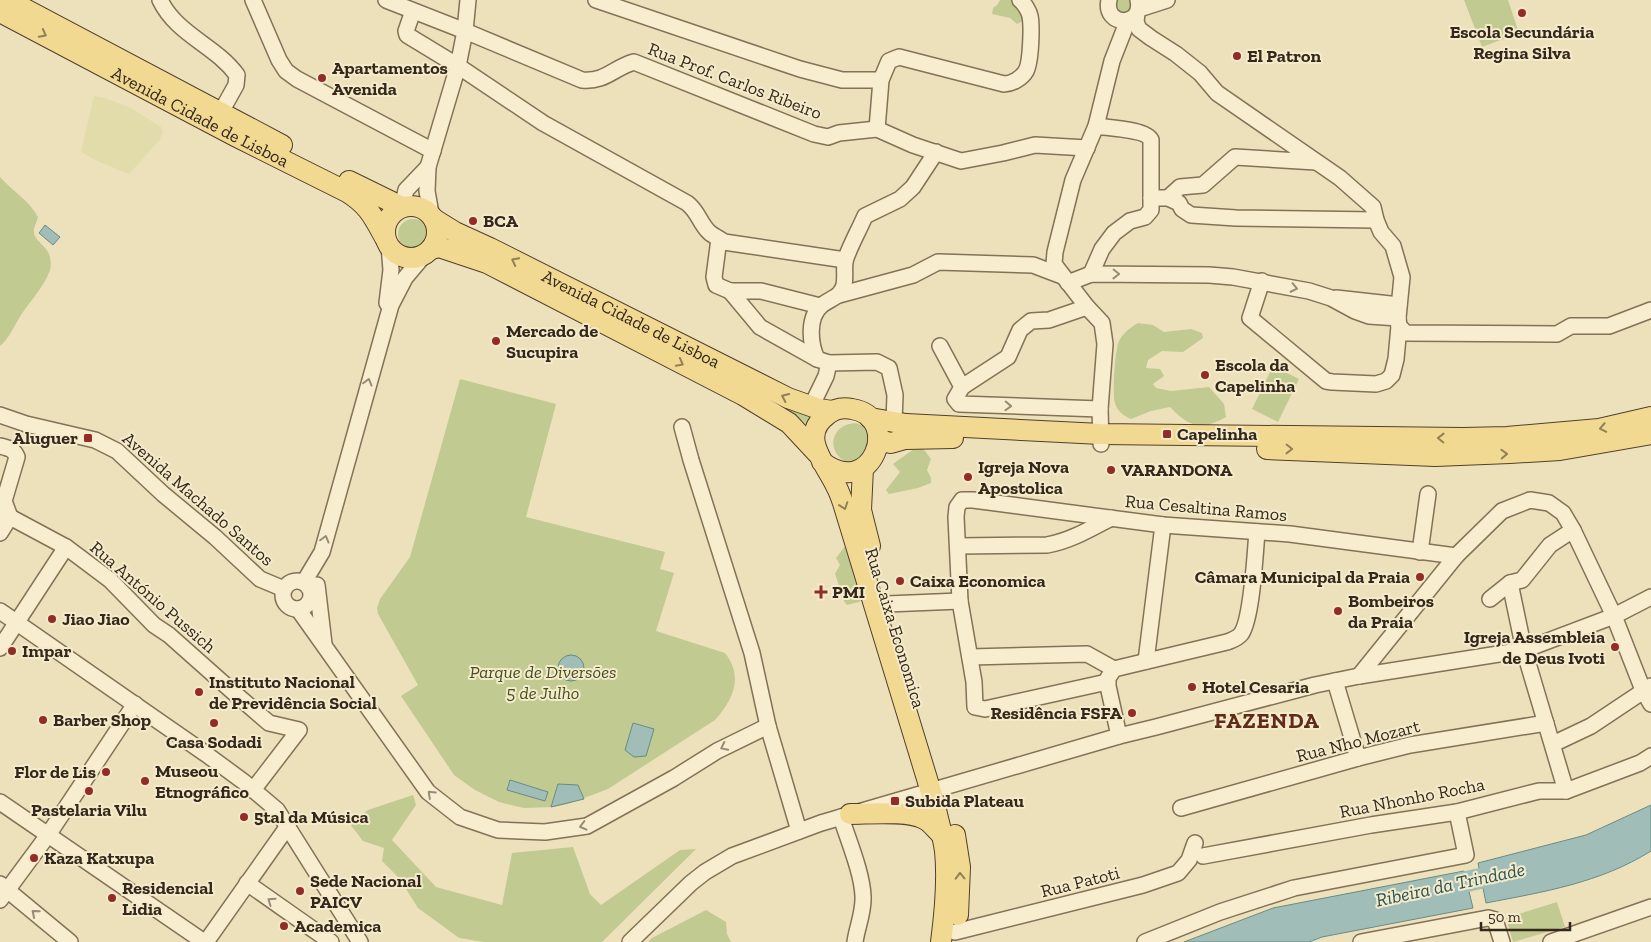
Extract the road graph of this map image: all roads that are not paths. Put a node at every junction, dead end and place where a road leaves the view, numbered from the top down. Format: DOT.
graph roads {
  1 [pos="8,0"];
  2 [pos="160,0"];
  3 [pos="253,0"];
  4 [pos="386,0"];
  5 [pos="468,0"];
  6 [pos="596,0"];
  7 [pos="1020,0"];
  8 [pos="1096,0"];
  9 [pos="1109,0"];
  10 [pos="1167,0"];
  11 [pos="413,11"];
  12 [pos="0,12"];
  13 [pos="1131,12"];
  14 [pos="465,30"];
  15 [pos="458,66"];
  16 [pos="880,80"];
  17 [pos="222,112"];
  18 [pos="1096,126"];
  19 [pos="876,129"];
  20 [pos="1087,148"];
  21 [pos="433,151"];
  22 [pos="936,152"];
  23 [pos="1316,162"];
  24 [pos="428,167"];
  25 [pos="1151,198"];
  26 [pos="1168,198"];
  27 [pos="402,207"];
  28 [pos="432,216"];
  29 [pos="1376,220"];
  30 [pos="719,239"];
  31 [pos="387,241"];
  32 [pos="428,251"];
  33 [pos="845,260"];
  34 [pos="1091,274"];
  35 [pos="1065,279"];
  36 [pos="1262,281"];
  37 [pos="730,291"];
  38 [pos="839,295"];
  39 [pos="820,306"];
  40 [pos="1087,307"];
  41 [pos="1651,310"];
  42 [pos="1398,316"];
  43 [pos="383,328"];
  44 [pos="940,346"];
  45 [pos="823,361"];
  46 [pos="962,387"];
  47 [pos="811,407"];
  48 [pos="1100,409"];
  49 [pos="832,412"];
  50 [pos="0,415"];
  51 [pos="870,418"];
  52 [pos="1651,421"];
  53 [pos="894,422"];
  54 [pos="682,427"];
  55 [pos="1101,439"];
  56 [pos="878,440"];
  57 [pos="0,446"];
  58 [pos="820,458"];
  59 [pos="863,468"];
  60 [pos="1428,494"];
  61 [pos="5,516"];
  62 [pos="1111,518"];
  63 [pos="1163,525"];
  64 [pos="1573,530"];
  65 [pos="1257,532"];
  66 [pos="0,533"];
  67 [pos="958,546"];
  68 [pos="66,547"];
  69 [pos="1420,552"];
  70 [pos="1456,556"];
  71 [pos="316,562"];
  72 [pos="304,582"];
  73 [pos="1510,583"];
  74 [pos="284,589"];
  75 [pos="1651,597"];
  76 [pos="1490,599"];
  77 [pos="960,601"];
  78 [pos="887,604"];
  79 [pos="298,609"];
  80 [pos="0,611"];
  81 [pos="1614,616"];
  82 [pos="18,622"];
  83 [pos="324,646"];
  84 [pos="0,648"];
  85 [pos="1524,650"];
  86 [pos="970,656"];
  87 [pos="1146,661"];
  88 [pos="1111,676"];
  89 [pos="1359,676"];
  90 [pos="1335,681"];
  91 [pos="1647,688"];
  92 [pos="134,704"];
  93 [pos="1651,704"];
  94 [pos="1546,723"];
  95 [pos="768,726"];
  96 [pos="1119,736"];
  97 [pos="1553,744"];
  98 [pos="1651,756"];
  99 [pos="1358,758"];
  100 [pos="937,788"];
  101 [pos="253,790"];
  102 [pos="1566,792"];
  103 [pos="0,802"];
  104 [pos="1181,808"];
  105 [pos="1457,812"];
  106 [pos="845,816"];
  107 [pos="288,826"];
  108 [pos="799,830"];
  109 [pos="48,835"];
  110 [pos="942,835"];
  111 [pos="1199,849"];
  112 [pos="246,883"];
  113 [pos="3,892"];
  114 [pos="1651,907"];
  115 [pos="950,939"];
  116 [pos="326,941"];
  117 [pos="70,942"];
  118 [pos="205,942"];
  119 [pos="360,942"];
  120 [pos="630,942"];
  121 [pos="855,942"];
  122 [pos="1145,942"];
  123 [pos="1361,942"];
  124 [pos="1502,942"];
  125 [pos="1551,942"];
  1 -- 17 [label="main road, Avenida Cidade de Lisboa"];
  2 -- 17 [label="street"];
  3 -- 21 [label="street"];
  4 -- 11 [label="street, Rua Prof. Carlos Ribeiro"];
  5 -- 14 [label="street"];
  6 -- 16 [label="street"];
  7 -- 16 [label="street"];
  8 -- 13 [label="street"];
  9 -- 13 [label="street"];
  10 -- 13 [label="street"];
  11 -- 14 [label="street, Rua Prof. Carlos Ribeiro"];
  11 -- 15 [label="street"];
  12 -- 31 [label="main road, Avenida Cidade de Lisboa, one-way"];
  13 -- 18 [label="street"];
  13 -- 23 [label="street"];
  14 -- 15 [label="street"];
  14 -- 19 [label="street, Rua Prof. Carlos Ribeiro"];
  15 -- 21 [label="street"];
  15 -- 30 [label="street"];
  16 -- 19 [label="street"];
  17 -- 27 [label="main road, Avenida Cidade de Lisboa"];
  18 -- 20 [label="street"];
  18 -- 25 [label="street"];
  19 -- 22 [label="street, Rua Prof. Carlos Ribeiro"];
  20 -- 22 [label="street, Rua Prof. Carlos Ribeiro"];
  20 -- 35 [label="street"];
  21 -- 24 [label="street"];
  22 -- 33 [label="street"];
  23 -- 26 [label="street"];
  23 -- 29 [label="street"];
  24 -- 27 [label="street"];
  24 -- 28 [label="street"];
  25 -- 26 [label="street"];
  25 -- 34 [label="street"];
  26 -- 29 [label="street"];
  27 -- 28 [label="main road"];
  27 -- 31 [label="main road"];
  28 -- 32 [label="main road"];
  47 -- 28 [label="main road, Avenida Cidade de Lisboa, one-way"];
  29 -- 42 [label="street"];
  30 -- 33 [label="street"];
  30 -- 37 [label="street"];
  31 -- 32 [label="main road"];
  31 -- 43 [label="street"];
  32 -- 43 [label="street"];
  32 -- 58 [label="main road, Avenida Cidade de Lisboa, one-way"];
  33 -- 38 [label="street"];
  34 -- 35 [label="street"];
  34 -- 36 [label="street, one-way"];
  35 -- 38 [label="street"];
  35 -- 40 [label="street"];
  36 -- 42 [label="street, one-way"];
  36 -- 42 [label="street"];
  37 -- 39 [label="street"];
  37 -- 45 [label="street"];
  38 -- 39 [label="street"];
  39 -- 45 [label="street"];
  40 -- 46 [label="street"];
  40 -- 48 [label="street"];
  41 -- 42 [label="street"];
  71 -- 43 [label="street, one-way"];
  44 -- 46 [label="street"];
  45 -- 47 [label="street"];
  45 -- 53 [label="street"];
  46 -- 48 [label="street, one-way"];
  47 -- 49 [label="main road, Avenida Cidade de Lisboa"];
  48 -- 55 [label="street"];
  49 -- 51 [label="main road"];
  49 -- 58 [label="main road"];
  50 -- 74 [label="street, Avenida Machado Santos"];
  51 -- 53 [label="main road"];
  51 -- 56 [label="main road"];
  52 -- 55 [label="main road"];
  53 -- 55 [label="main road"];
  54 -- 95 [label="street"];
  55 -- 56 [label="main road"];
  56 -- 59 [label="main road"];
  57 -- 61 [label="street"];
  58 -- 59 [label="main road"];
  58 -- 100 [label="main road, one-way"];
  59 -- 78 [label="main road, Rua Caixa Economica"];
  60 -- 69 [label="street"];
  61 -- 66 [label="street"];
  61 -- 68 [label="street"];
  62 -- 63 [label="street, Rua Cesaltina Ramos"];
  62 -- 67 [label="street"];
  62 -- 67 [label="street, Rua Cesaltina Ramos"];
  63 -- 65 [label="street, Rua Cesaltina Ramos"];
  63 -- 87 [label="street"];
  64 -- 70 [label="street"];
  64 -- 73 [label="street"];
  64 -- 81 [label="street"];
  65 -- 69 [label="street, Rua Cesaltina Ramos"];
  65 -- 87 [label="street"];
  67 -- 77 [label="street"];
  68 -- 82 [label="street"];
  68 -- 101 [label="street, Rua António Pussich"];
  69 -- 70 [label="street, Rua Cesaltina Ramos"];
  70 -- 89 [label="street"];
  71 -- 72 [label="street"];
  71 -- 83 [label="street"];
  72 -- 74 [label="street"];
  72 -- 79 [label="street"];
  73 -- 76 [label="street"];
  73 -- 85 [label="street"];
  74 -- 79 [label="street"];
  75 -- 81 [label="street"];
  77 -- 78 [label="street"];
  77 -- 86 [label="street"];
  78 -- 100 [label="main road, Rua Caixa Economica"];
  79 -- 83 [label="street"];
  80 -- 82 [label="street"];
  81 -- 85 [label="street"];
  81 -- 91 [label="street"];
  82 -- 84 [label="street"];
  82 -- 92 [label="street"];
  95 -- 83 [label="street, one-way"];
  85 -- 89 [label="street"];
  85 -- 94 [label="street"];
  86 -- 88 [label="street"];
  86 -- 88 [label="street"];
  87 -- 88 [label="street"];
  88 -- 96 [label="street"];
  89 -- 90 [label="street"];
  90 -- 96 [label="street"];
  90 -- 99 [label="street"];
  91 -- 93 [label="street"];
  91 -- 97 [label="street"];
  92 -- 101 [label="street"];
  92 -- 109 [label="street"];
  94 -- 97 [label="street"];
  94 -- 99 [label="street, Rua Nho Mozart"];
  95 -- 108 [label="street"];
  96 -- 100 [label="street"];
  97 -- 102 [label="street"];
  98 -- 102 [label="street, Rua Nhonho Rocha"];
  99 -- 104 [label="street, Rua Nho Mozart"];
  100 -- 106 [label="street"];
  100 -- 110 [label="main road"];
  115 -- 100 [label="main road, one-way"];
  101 -- 107 [label="street"];
  102 -- 105 [label="street, Rua Nhonho Rocha"];
  103 -- 109 [label="street"];
  105 -- 111 [label="street, Rua Nhonho Rocha"];
  105 -- 122 [label="street"];
  106 -- 108 [label="street"];
  106 -- 110 [label="main road"];
  106 -- 121 [label="street"];
  107 -- 112 [label="street"];
  107 -- 119 [label="street"];
  108 -- 120 [label="street"];
  109 -- 113 [label="street"];
  109 -- 118 [label="street"];
  110 -- 115 [label="main road"];
  111 -- 115 [label="street, Rua Patoti"];
  116 -- 112 [label="street, one-way"];
  112 -- 118 [label="street"];
  117 -- 113 [label="street, one-way"];
  114 -- 125 [label="street"];
  123 -- 124 [label="street"];
}
